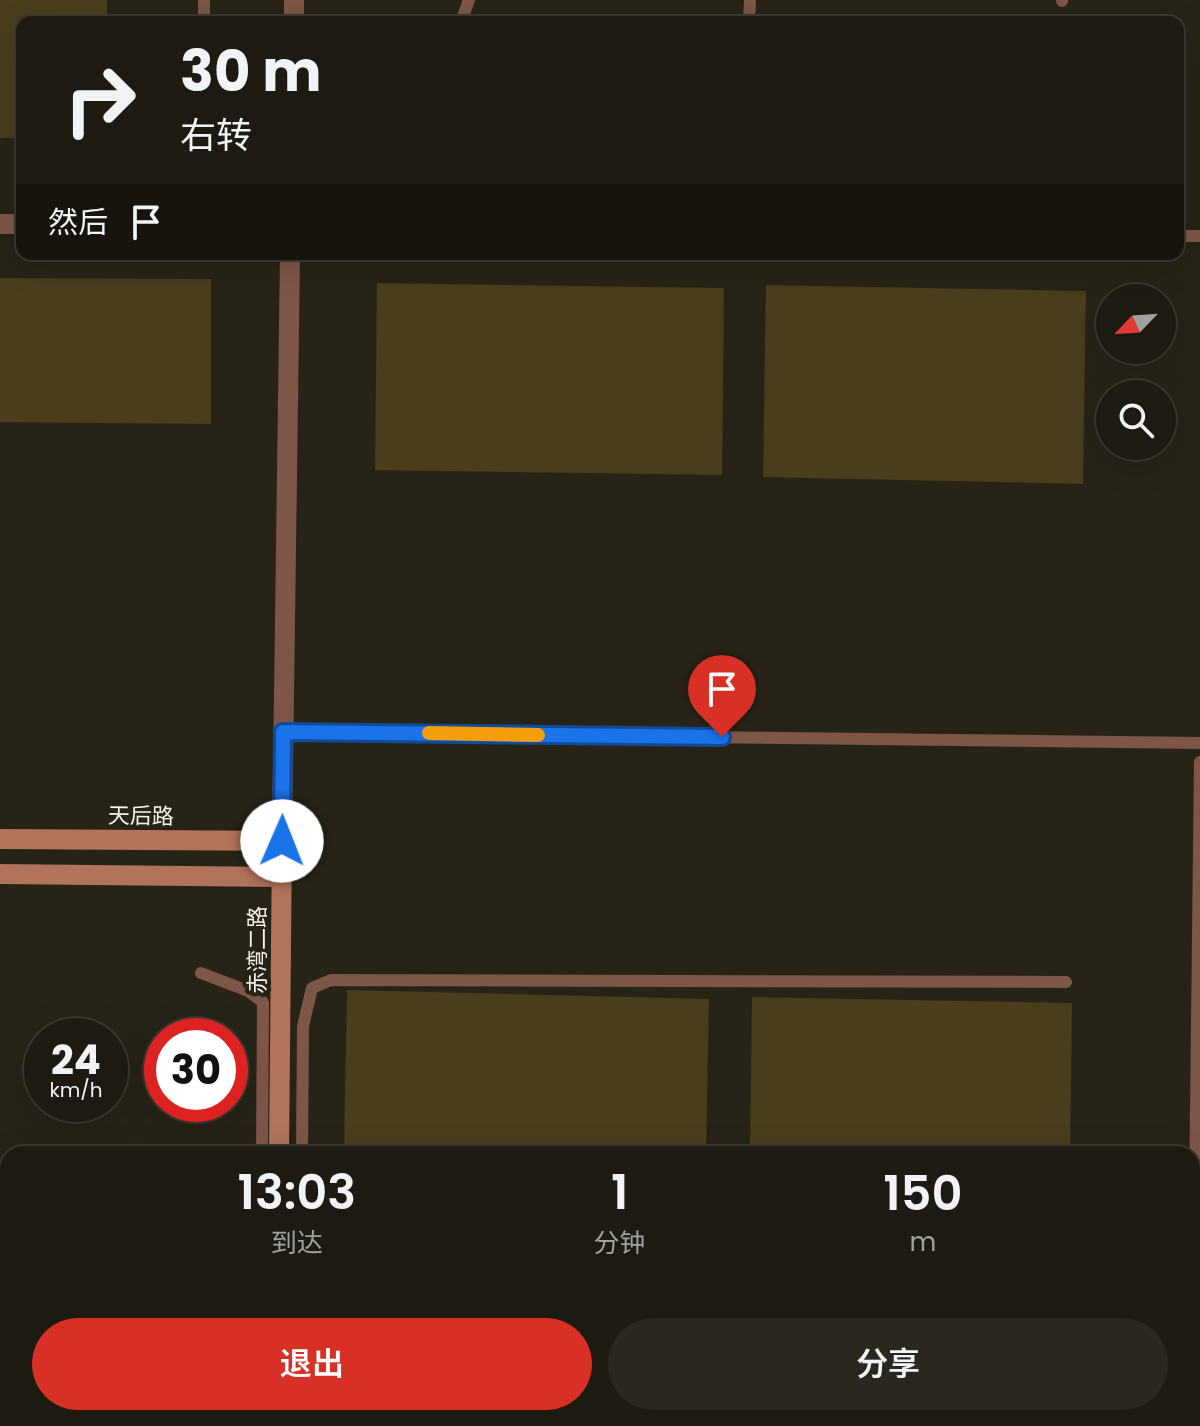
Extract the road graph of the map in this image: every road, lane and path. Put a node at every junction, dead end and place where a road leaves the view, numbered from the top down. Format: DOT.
graph roads {
  1 [pos="290,260"];
  2 [pos="283,732"];
  3 [pos="1200,743"];
  4 [pos="1200,762"];
  5 [pos="0,839"];
  6 [pos="282,841"];
  7 [pos="0,874"];
  8 [pos="281,877"];
  9 [pos="201,973"];
  10 [pos="1066,982"];
  11 [pos="262,1146"];
  12 [pos="279,1146"];
  13 [pos="302,1146"];
  14 [pos="1196,1146"];
  1 -- 2 [label="street"];
  2 -- 3 [label="lane"];
  2 -- 6 [label="street"];
  4 -- 14 [label="lane"];
  5 -- 6 [label="street, 天后路"];
  6 -- 8 [label="street, 赤湾二路"];
  7 -- 8 [label="street"];
  8 -- 12 [label="street, 赤湾二路"];
  9 -- 11 [label="lane"];
  10 -- 13 [label="lane"];
}
